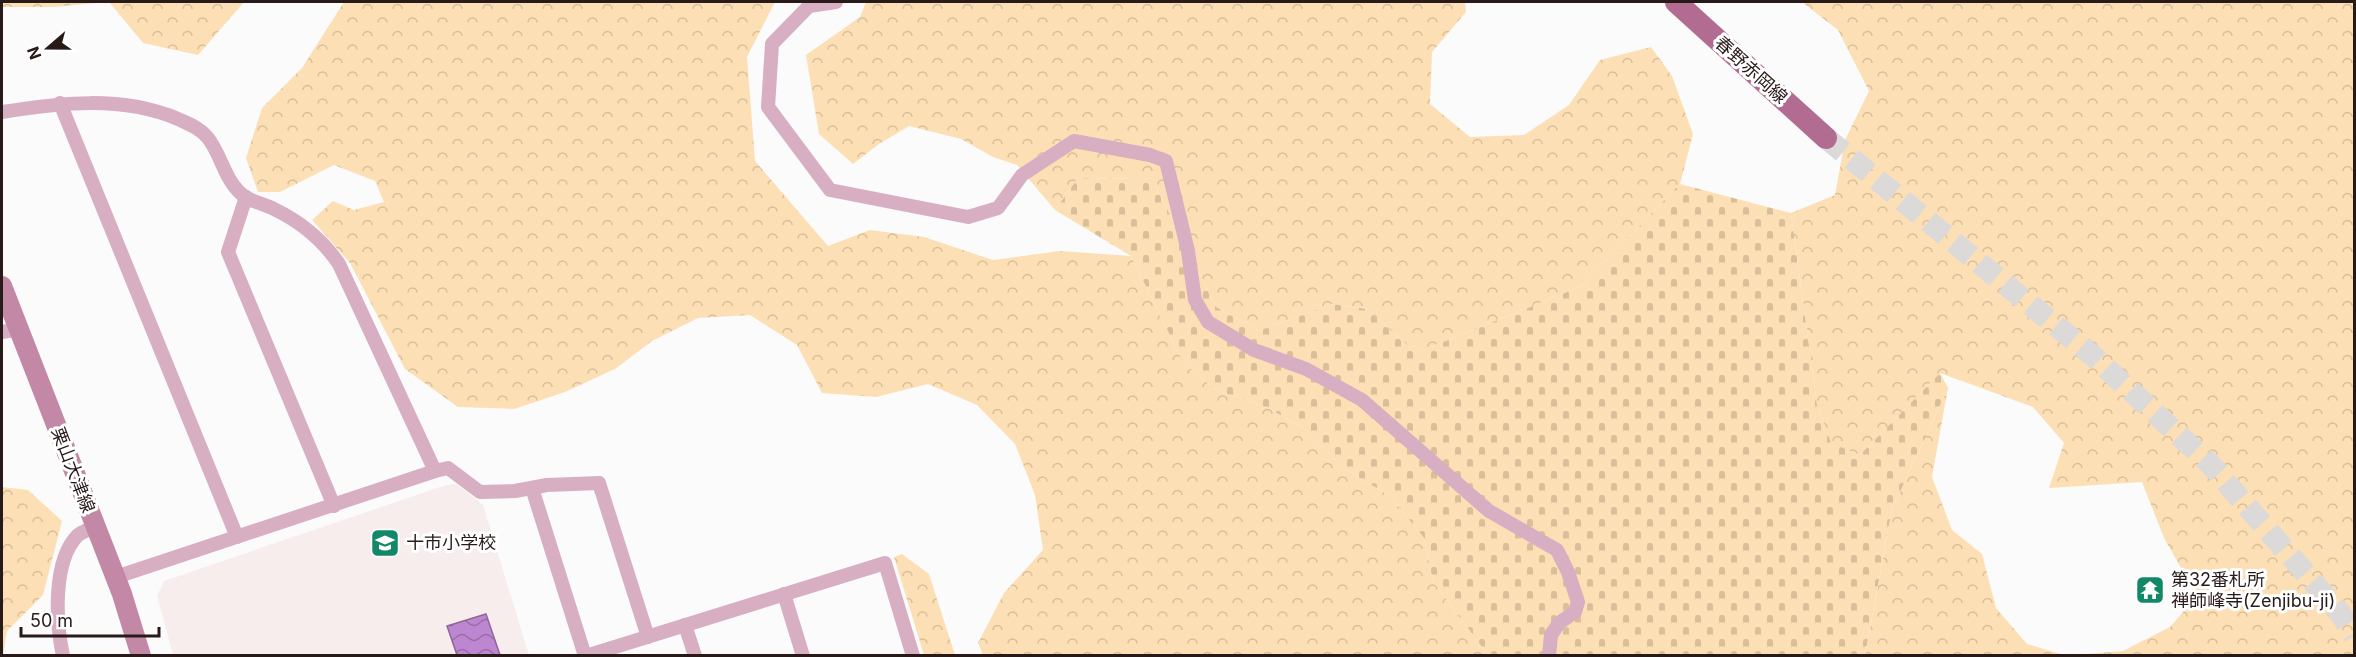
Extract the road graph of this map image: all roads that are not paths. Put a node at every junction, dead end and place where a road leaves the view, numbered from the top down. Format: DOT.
graph roads {
  1 [pos="836,2"];
  2 [pos="1676,2"];
  3 [pos="60,103"];
  4 [pos="2,112"];
  5 [pos="1826,138"];
  6 [pos="246,198"];
  7 [pos="2,286"];
  8 [pos="10,331"];
  9 [pos="435,471"];
  10 [pos="532,488"];
  11 [pos="334,506"];
  12 [pos="95,526"];
  13 [pos="237,537"];
  14 [pos="116,577"];
  15 [pos="784,594"];
  16 [pos="686,625"];
  17 [pos="648,637"];
  18 [pos="63,656"];
  19 [pos="141,656"];
  20 [pos="586,656"];
  21 [pos="695,656"];
  22 [pos="803,656"];
  23 [pos="914,656"];
  24 [pos="1549,656"];
  1 -- 24 [label="street"];
  2 -- 5 [label="main road, 春野赤岡線"];
  3 -- 4 [label="street"];
  3 -- 6 [label="street"];
  3 -- 13 [label="street"];
  6 -- 9 [label="street"];
  6 -- 11 [label="street"];
  7 -- 8 [label="main road, 栗山大津線"];
  8 -- 12 [label="main road, 栗山大津線"];
  9 -- 10 [label="street"];
  9 -- 11 [label="street"];
  10 -- 17 [label="street"];
  10 -- 20 [label="street"];
  11 -- 13 [label="street"];
  12 -- 14 [label="main road, 栗山大津線"];
  12 -- 18 [label="street"];
  13 -- 14 [label="street"];
  14 -- 19 [label="main road, 栗山大津線"];
  15 -- 16 [label="street"];
  15 -- 22 [label="street"];
  15 -- 23 [label="street"];
  16 -- 17 [label="street"];
  16 -- 21 [label="street"];
  17 -- 20 [label="street"];
}
